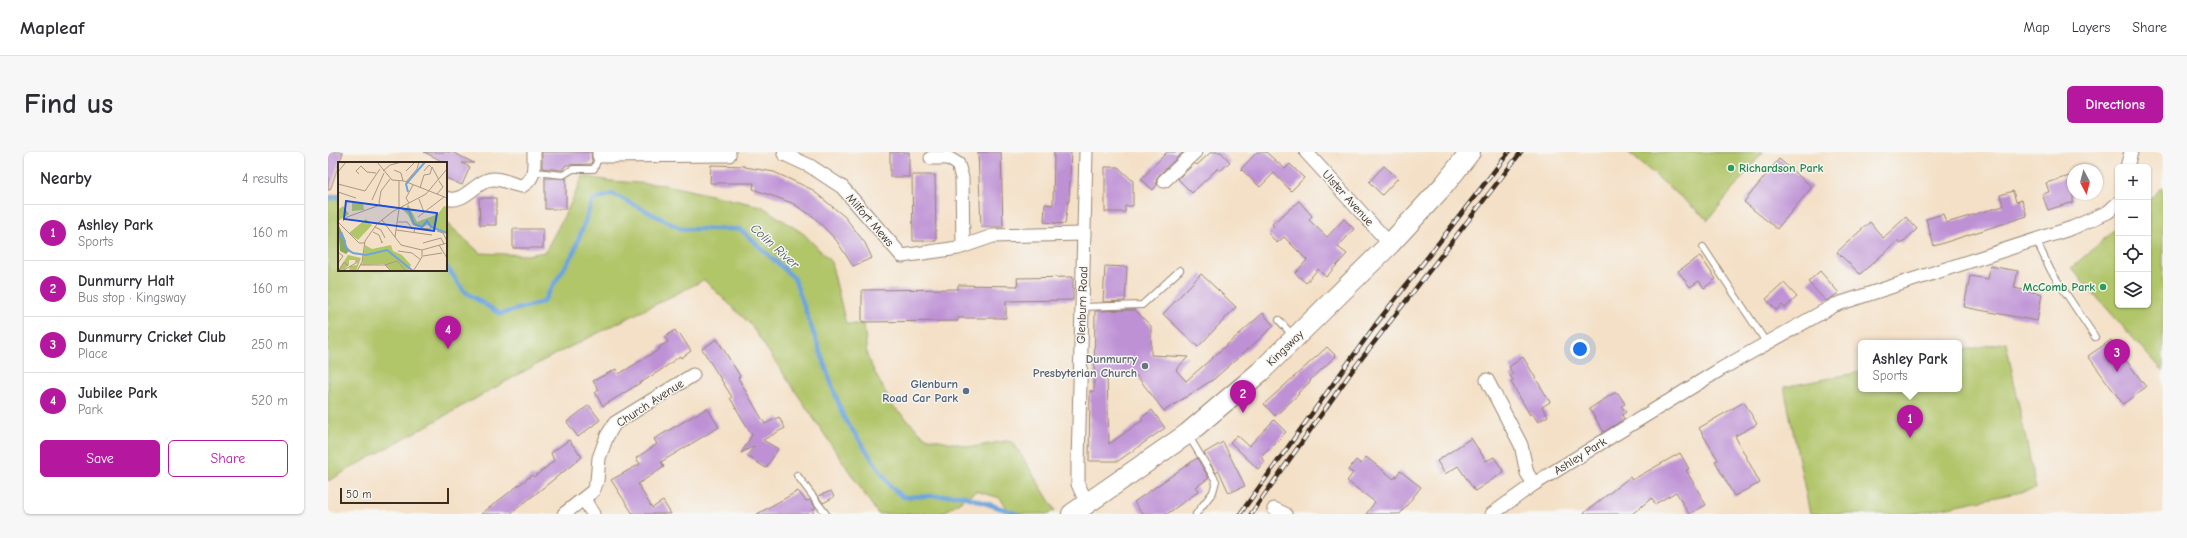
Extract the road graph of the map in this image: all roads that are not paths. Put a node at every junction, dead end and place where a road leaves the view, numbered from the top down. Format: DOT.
graph roads {
  1 [pos="534,152"];
  2 [pos="729,152"];
  3 [pos="1086,152"];
  4 [pos="1195,152"];
  5 [pos="1306,152"];
  6 [pos="1470,152"];
  7 [pos="2131,152"];
  8 [pos="599,154"];
  9 [pos="784,154"];
  10 [pos="931,158"];
  11 [pos="2128,164"];
  12 [pos="535,172"];
  13 [pos="1164,181"];
  14 [pos="447,198"];
  15 [pos="2113,208"];
  16 [pos="1084,234"];
  17 [pos="2036,240"];
  18 [pos="1390,244"];
  19 [pos="963,246"];
  20 [pos="1703,247"];
  21 [pos="1180,270"];
  22 [pos="1081,307"];
  23 [pos="1279,320"];
  24 [pos="2095,337"];
  25 [pos="1295,338"];
  26 [pos="1766,342"];
  27 [pos="693,375"];
  28 [pos="1487,380"];
  29 [pos="1187,434"];
  30 [pos="797,474"];
  31 [pos="1534,484"];
  32 [pos="584,499"];
  33 [pos="1079,511"];
  34 [pos="564,514"];
  35 [pos="593,514"];
  36 [pos="826,514"];
  37 [pos="1196,514"];
  38 [pos="1492,514"];
  1 -- 12 [label="street"];
  2 -- 8 [label="street"];
  3 -- 16 [label="street, Glenburn Road"];
  4 -- 13 [label="street"];
  5 -- 18 [label="street, Ulster Avenue"];
  6 -- 18 [label="main road, Kingsway"];
  7 -- 11 [label="street"];
  8 -- 12 [label="lane"];
  9 -- 19 [label="street, Milfort Mews"];
  10 -- 19 [label="street"];
  12 -- 14 [label="street"];
  15 -- 17 [label="street, Ashley Park"];
  16 -- 19 [label="street, Milfort Mews"];
  16 -- 22 [label="street, Glenburn Road"];
  17 -- 24 [label="lane"];
  17 -- 26 [label="street, Ashley Park"];
  18 -- 25 [label="main road, Kingsway"];
  20 -- 26 [label="lane"];
  21 -- 22 [label="lane"];
  22 -- 33 [label="street, Glenburn Road"];
  23 -- 25 [label="lane"];
  25 -- 29 [label="main road, Kingsway"];
  26 -- 31 [label="street, Ashley Park"];
  27 -- 32 [label="street, Church Avenue"];
  28 -- 31 [label="street"];
  29 -- 33 [label="main road, Kingsway"];
  29 -- 37 [label="lane"];
  30 -- 36 [label="lane"];
  31 -- 38 [label="street, Ashley Park"];
  32 -- 34 [label="street, Church Avenue"];
  32 -- 35 [label="street"];
}
